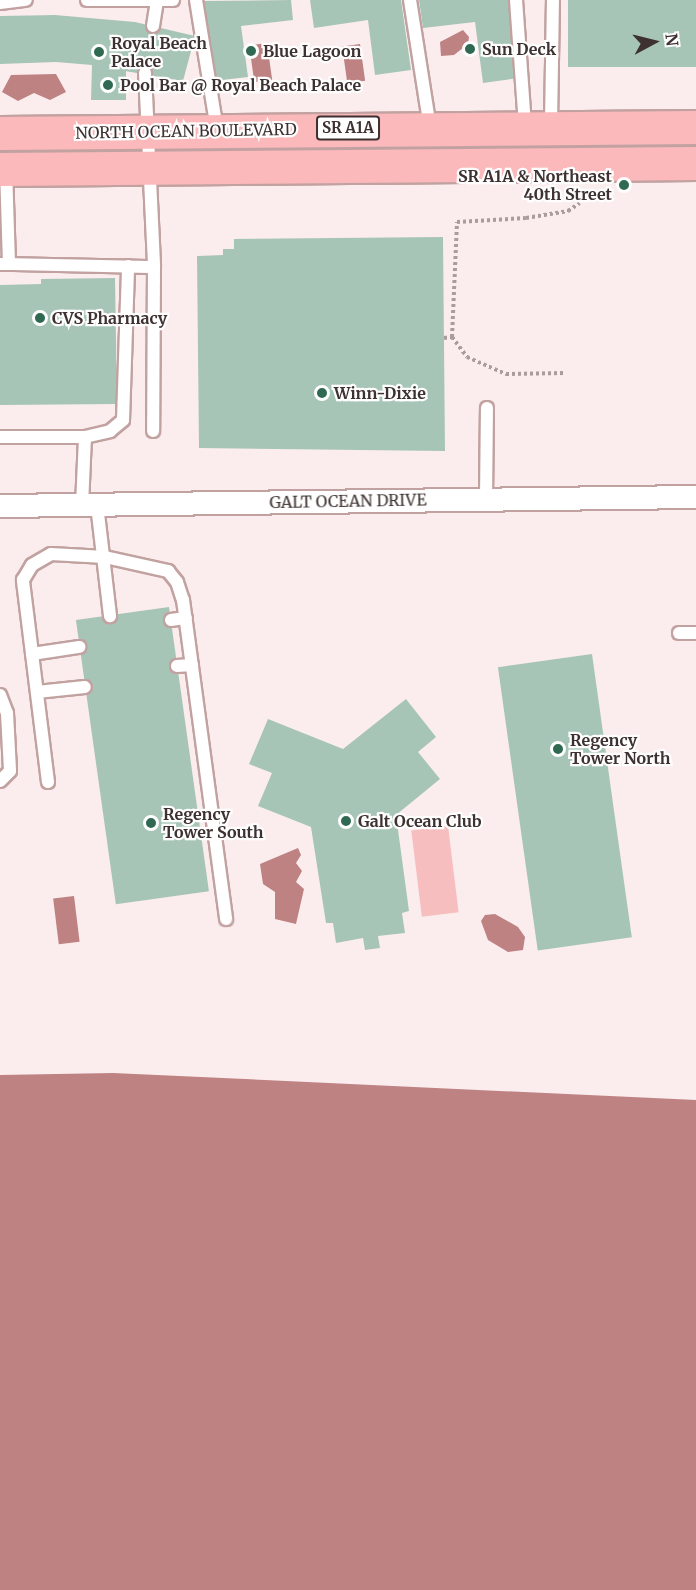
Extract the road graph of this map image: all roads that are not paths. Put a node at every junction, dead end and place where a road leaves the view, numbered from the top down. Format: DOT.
graph roads {
  1 [pos="26,0"];
  2 [pos="87,0"];
  3 [pos="173,0"];
  4 [pos="196,0"];
  5 [pos="410,0"];
  6 [pos="516,0"];
  7 [pos="552,0"];
  8 [pos="158,2"];
  9 [pos="0,3"];
  10 [pos="153,26"];
  11 [pos="145,73"];
  12 [pos="538,125"];
  13 [pos="430,127"];
  14 [pos="696,127"];
  15 [pos="217,130"];
  16 [pos="148,131"];
  17 [pos="0,133"];
  18 [pos="696,163"];
  19 [pos="151,167"];
  20 [pos="3,169"];
  21 [pos="5,264"];
  22 [pos="128,266"];
  23 [pos="154,267"];
  24 [pos="487,408"];
  25 [pos="153,431"];
  26 [pos="0,437"];
  27 [pos="86,437"];
  28 [pos="696,497"];
  29 [pos="486,500"];
  30 [pos="89,505"];
  31 [pos="0,506"];
  32 [pos="105,557"];
  33 [pos="110,616"];
  34 [pos="186,618"];
  35 [pos="171,620"];
  36 [pos="680,633"];
  37 [pos="696,633"];
  38 [pos="79,647"];
  39 [pos="32,654"];
  40 [pos="192,665"];
  41 [pos="177,666"];
  42 [pos="85,687"];
  43 [pos="37,692"];
  44 [pos="0,695"];
  45 [pos="0,781"];
  46 [pos="48,782"];
  47 [pos="226,919"];
  1 -- 9 [label="lane"];
  2 -- 8 [label="lane"];
  3 -- 8 [label="lane"];
  4 -- 15 [label="lane"];
  5 -- 13 [label="lane"];
  6 -- 12 [label="lane"];
  7 -- 12 [label="lane"];
  8 -- 10 [label="lane"];
  11 -- 16 [label="lane"];
  12 -- 13 [label="main road, NORTH OCEAN BOULEVARD / SR A1A"];
  12 -- 14 [label="main road, NORTH OCEAN BOULEVARD / SR A1A"];
  13 -- 15 [label="main road, NORTH OCEAN BOULEVARD / SR A1A"];
  15 -- 16 [label="main road, NORTH OCEAN BOULEVARD / SR A1A"];
  16 -- 17 [label="main road, NORTH OCEAN BOULEVARD / SR A1A"];
  16 -- 19 [label="lane"];
  18 -- 19 [label="main road, SR A1A"];
  19 -- 20 [label="main road, SR A1A"];
  19 -- 23 [label="lane"];
  20 -- 21 [label="lane"];
  21 -- 22 [label="lane"];
  22 -- 23 [label="lane"];
  22 -- 27 [label="lane"];
  23 -- 25 [label="lane"];
  24 -- 29 [label="lane"];
  26 -- 27 [label="lane"];
  27 -- 30 [label="lane"];
  28 -- 29 [label="street, GALT OCEAN DRIVE"];
  29 -- 30 [label="street, GALT OCEAN DRIVE"];
  30 -- 31 [label="street, GALT OCEAN DRIVE"];
  30 -- 32 [label="lane"];
  32 -- 33 [label="lane"];
  32 -- 34 [label="lane"];
  32 -- 39 [label="lane"];
  34 -- 35 [label="lane"];
  34 -- 40 [label="lane"];
  36 -- 37 [label="lane"];
  38 -- 39 [label="lane"];
  39 -- 43 [label="lane"];
  40 -- 41 [label="lane"];
  40 -- 47 [label="lane"];
  42 -- 43 [label="lane"];
  43 -- 46 [label="lane"];
  44 -- 45 [label="lane"];
}
